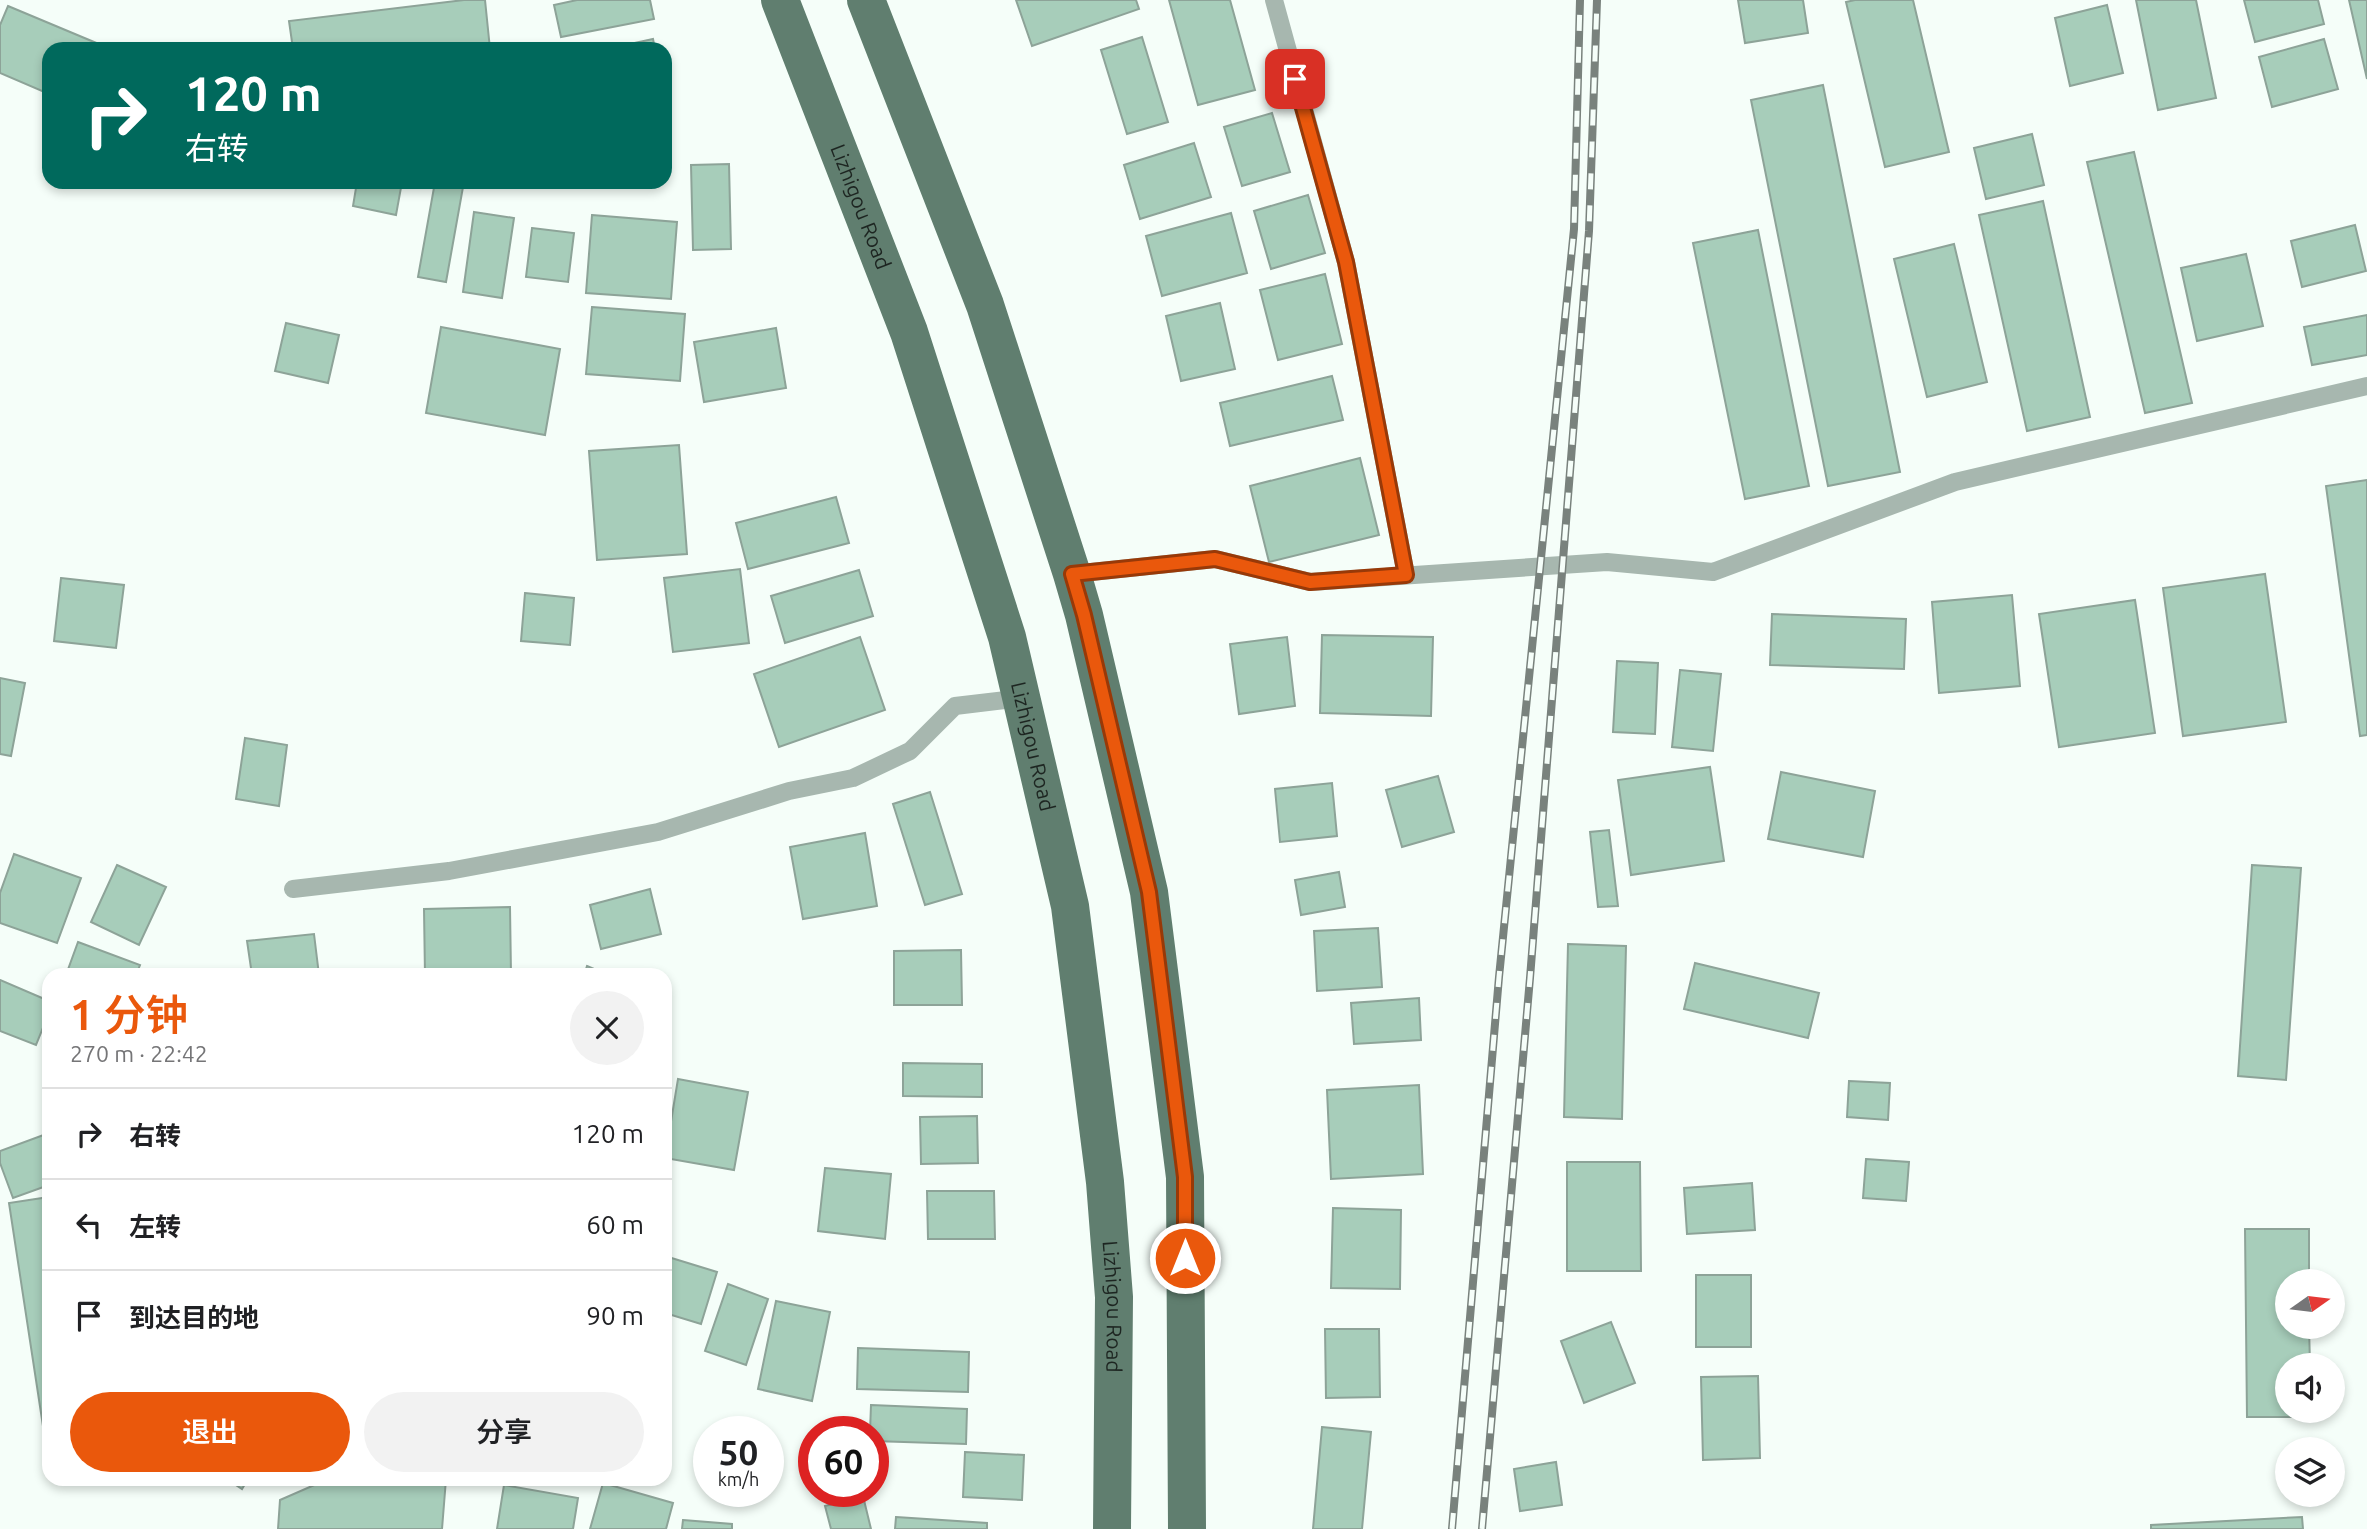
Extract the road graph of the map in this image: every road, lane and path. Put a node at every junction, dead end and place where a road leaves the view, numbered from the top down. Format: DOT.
graph roads {
  1 [pos="780,0"];
  2 [pos="866,0"];
  3 [pos="1274,0"];
  4 [pos="2367,386"];
  5 [pos="1072,574"];
  6 [pos="1406,575"];
  7 [pos="1022,698"];
  8 [pos="293,889"];
  9 [pos="1112,1529"];
  10 [pos="1187,1529"];
  1 -- 7 [label="main road, Lizhigou Road"];
  2 -- 5 [label="main road"];
  3 -- 6 [label="lane"];
  4 -- 6 [label="lane"];
  5 -- 6 [label="lane"];
  5 -- 10 [label="main road"];
  7 -- 8 [label="lane"];
  7 -- 9 [label="main road, Lizhigou Road"];
}
